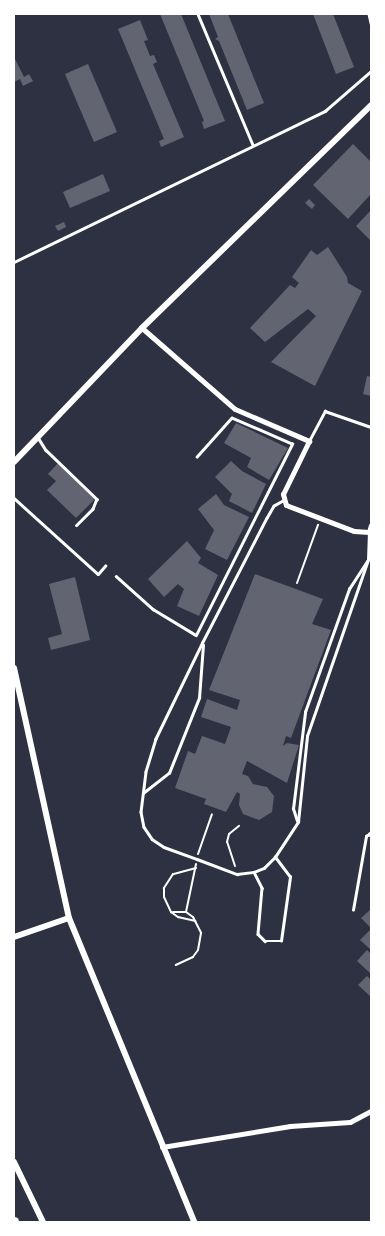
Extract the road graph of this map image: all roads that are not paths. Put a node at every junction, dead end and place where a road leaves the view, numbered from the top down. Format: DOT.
graph roads {
  1 [pos="198,14"];
  2 [pos="369,14"];
  3 [pos="371,23"];
  4 [pos="371,71"];
  5 [pos="371,105"];
  6 [pos="253,144"];
  7 [pos="14,262"];
  8 [pos="142,328"];
  9 [pos="371,427"];
  10 [pos="38,439"];
  11 [pos="309,441"];
  12 [pos="197,457"];
  13 [pos="14,462"];
  14 [pos="14,498"];
  15 [pos="283,501"];
  16 [pos="77,525"];
  17 [pos="371,525"];
  18 [pos="369,532"];
  19 [pos="368,560"];
  20 [pos="105,566"];
  21 [pos="116,576"];
  22 [pos="203,642"];
  23 [pos="14,668"];
  24 [pos="142,794"];
  25 [pos="298,822"];
  26 [pos="371,834"];
  27 [pos="275,858"];
  28 [pos="254,872"];
  29 [pos="353,910"];
  30 [pos="69,918"];
  31 [pos="14,937"];
  32 [pos="371,1111"];
  33 [pos="161,1148"];
  34 [pos="14,1162"];
  35 [pos="43,1222"];
  36 [pos="194,1222"];
  1 -- 6 [label="lane"];
  2 -- 3 [label="lane"];
  4 -- 6 [label="lane"];
  5 -- 8 [label="street"];
  6 -- 7 [label="lane"];
  8 -- 10 [label="street"];
  8 -- 11 [label="street"];
  9 -- 11 [label="lane"];
  10 -- 13 [label="street"];
  10 -- 16 [label="lane"];
  11 -- 15 [label="street"];
  12 -- 21 [label="lane"];
  14 -- 20 [label="lane"];
  15 -- 18 [label="street"];
  15 -- 22 [label="lane"];
  17 -- 18 [label="street"];
  18 -- 19 [label="lane"];
  19 -- 25 [label="lane"];
  19 -- 25 [label="lane"];
  22 -- 24 [label="lane"];
  22 -- 24 [label="lane"];
  23 -- 30 [label="street"];
  24 -- 28 [label="lane"];
  25 -- 27 [label="lane"];
  26 -- 29 [label="lane"];
  27 -- 28 [label="lane"];
  27 -- 28 [label="lane"];
  30 -- 31 [label="street"];
  30 -- 33 [label="street"];
  32 -- 33 [label="street"];
  33 -- 36 [label="street"];
  34 -- 35 [label="street"];
}
